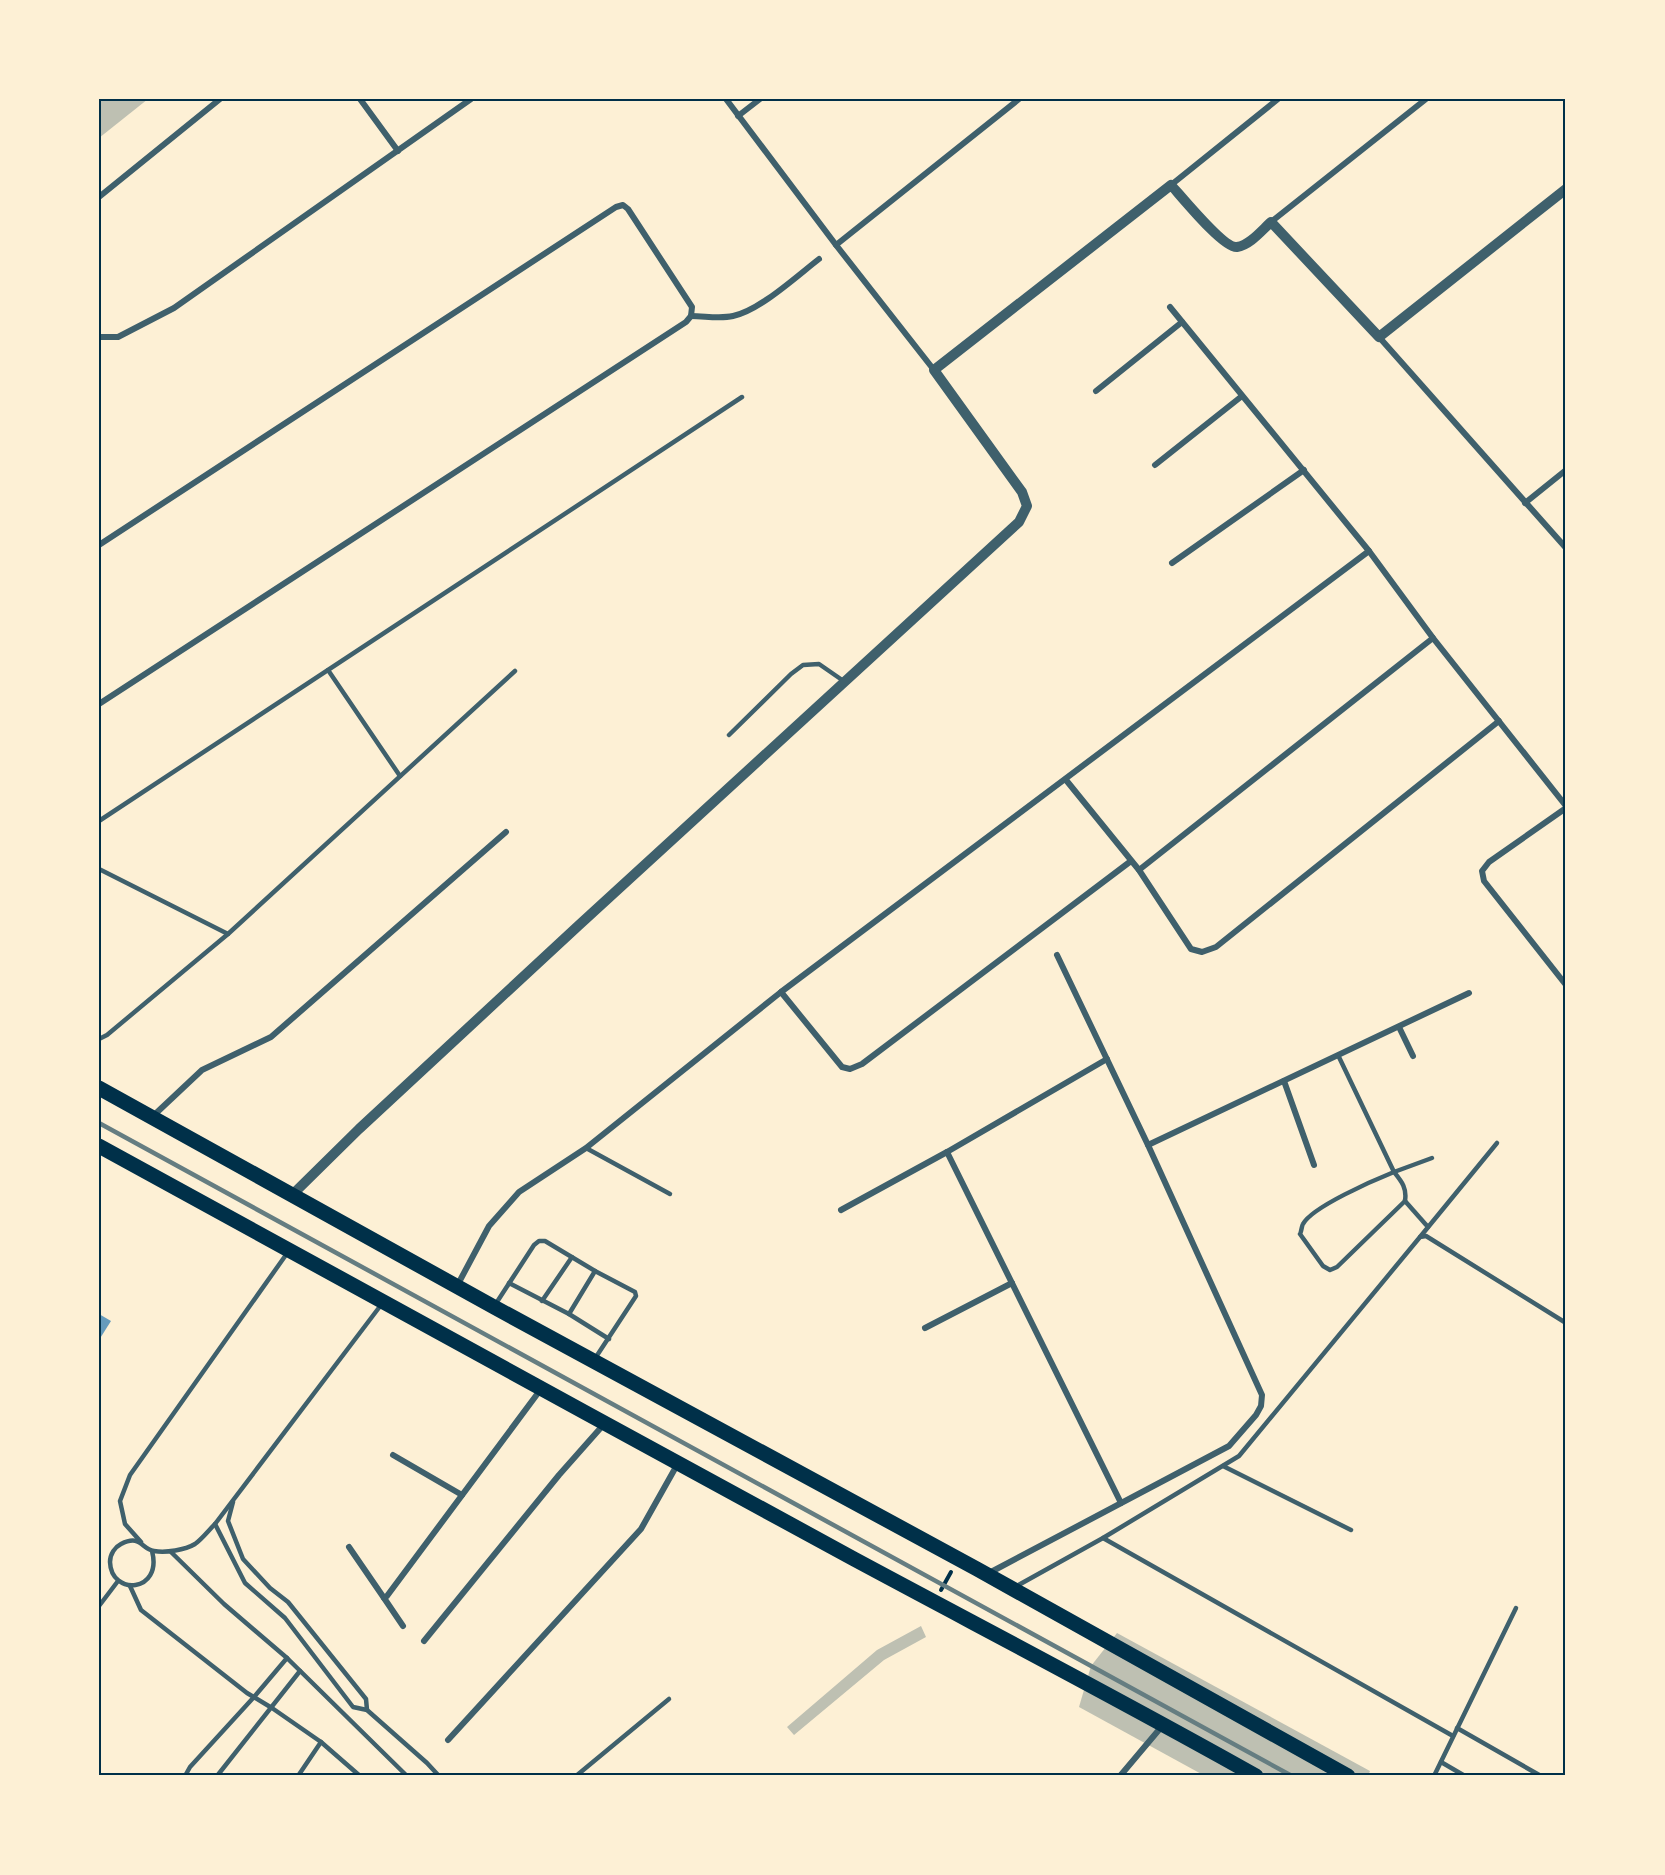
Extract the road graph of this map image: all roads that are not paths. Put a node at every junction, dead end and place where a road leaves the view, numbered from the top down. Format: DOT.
graph roads {
  1 [pos="220,99"];
  2 [pos="360,99"];
  3 [pos="471,99"];
  4 [pos="726,99"];
  5 [pos="760,99"];
  6 [pos="1019,99"];
  7 [pos="1278,99"];
  8 [pos="1426,99"];
  9 [pos="738,116"];
  10 [pos="398,151"];
  11 [pos="1171,185"];
  12 [pos="1566,189"];
  13 [pos="99,197"];
  14 [pos="1270,222"];
  15 [pos="836,245"];
  16 [pos="819,260"];
  17 [pos="1170,307"];
  18 [pos="691,316"];
  19 [pos="1182,322"];
  20 [pos="99,337"];
  21 [pos="1379,337"];
  22 [pos="934,370"];
  23 [pos="1096,391"];
  24 [pos="1242,396"];
  25 [pos="742,397"];
  26 [pos="1155,465"];
  27 [pos="1304,470"];
  28 [pos="1566,470"];
  29 [pos="1525,502"];
  30 [pos="99,544"];
  31 [pos="1566,549"];
  32 [pos="1369,551"];
  33 [pos="1172,563"];
  34 [pos="1433,638"];
  35 [pos="328,670"];
  36 [pos="515,671"];
  37 [pos="845,682"];
  38 [pos="99,704"];
  39 [pos="1498,721"];
  40 [pos="729,735"];
  41 [pos="400,776"];
  42 [pos="1066,780"];
  43 [pos="1566,807"];
  44 [pos="99,821"];
  45 [pos="506,832"];
  46 [pos="1131,861"];
  47 [pos="99,869"];
  48 [pos="1139,870"];
  49 [pos="228,934"];
  50 [pos="1058,955"];
  51 [pos="1566,985"];
  52 [pos="781,992"];
  53 [pos="1469,993"];
  54 [pos="1399,1027"];
  55 [pos="99,1039"];
  56 [pos="1338,1055"];
  57 [pos="1413,1056"];
  58 [pos="1107,1059"];
  59 [pos="1284,1081"];
  60 [pos="99,1088"];
  61 [pos="152,1117"];
  62 [pos="1497,1143"];
  63 [pos="1148,1145"];
  64 [pos="99,1146"];
  65 [pos="586,1148"];
  66 [pos="947,1152"];
  67 [pos="1432,1158"];
  68 [pos="1314,1165"];
  69 [pos="1394,1172"];
  70 [pos="670,1194"];
  71 [pos="292,1195"];
  72 [pos="1405,1201"];
  73 [pos="841,1210"];
  74 [pos="1428,1227"];
  75 [pos="1420,1237"];
  76 [pos="290,1251"];
  77 [pos="572,1257"];
  78 [pos="595,1271"];
  79 [pos="509,1283"];
  80 [pos="1012,1283"];
  81 [pos="457,1287"];
  82 [pos="542,1301"];
  83 [pos="383,1302"];
  84 [pos="494,1307"];
  85 [pos="569,1314"];
  86 [pos="1566,1323"];
  87 [pos="925,1328"];
  88 [pos="609,1339"];
  89 [pos="594,1360"];
  90 [pos="542,1388"];
  91 [pos="605,1422"];
  92 [pos="393,1455"];
  93 [pos="678,1462"];
  94 [pos="1223,1466"];
  95 [pos="462,1495"];
  96 [pos="234,1499"];
  97 [pos="1121,1503"];
  98 [pos="215,1524"];
  99 [pos="1351,1530"];
  100 [pos="1103,1538"];
  101 [pos="141,1542"];
  102 [pos="349,1547"];
  103 [pos="152,1551"];
  104 [pos="171,1552"];
  105 [pos="986,1575"];
  106 [pos="118,1581"];
  107 [pos="130,1586"];
  108 [pos="1011,1589"];
  109 [pos="384,1598"];
  110 [pos="99,1606"];
  111 [pos="1516,1608"];
  112 [pos="403,1626"];
  113 [pos="424,1641"];
  114 [pos="287,1658"];
  115 [pos="300,1671"];
  116 [pos="254,1697"];
  117 [pos="669,1699"];
  118 [pos="272,1708"];
  119 [pos="367,1710"];
  120 [pos="1164,1724"];
  121 [pos="1457,1728"];
  122 [pos="1453,1736"];
  123 [pos="448,1740"];
  124 [pos="321,1742"];
  125 [pos="1441,1762"];
  126 [pos="185,1776"];
  127 [pos="217,1776"];
  128 [pos="298,1776"];
  129 [pos="360,1776"];
  130 [pos="407,1776"];
  131 [pos="440,1776"];
  132 [pos="576,1776"];
  133 [pos="1120,1776"];
  134 [pos="1256,1776"];
  135 [pos="1348,1776"];
  136 [pos="1434,1776"];
  137 [pos="1464,1776"];
  138 [pos="1541,1776"];
  1 -- 13 [label="street"];
  2 -- 10 [label="street"];
  3 -- 10 [label="street"];
  4 -- 9 [label="street"];
  5 -- 9 [label="street"];
  6 -- 15 [label="street"];
  7 -- 11 [label="street"];
  8 -- 14 [label="street"];
  9 -- 15 [label="street"];
  10 -- 20 [label="street"];
  11 -- 14 [label="street"];
  11 -- 22 [label="street"];
  12 -- 21 [label="street"];
  14 -- 21 [label="street"];
  15 -- 22 [label="street"];
  16 -- 18 [label="street"];
  17 -- 19 [label="street"];
  18 -- 30 [label="street"];
  18 -- 38 [label="street"];
  19 -- 23 [label="street"];
  19 -- 24 [label="street"];
  21 -- 29 [label="street"];
  22 -- 37 [label="street"];
  24 -- 26 [label="street"];
  24 -- 27 [label="street"];
  25 -- 35 [label="lane"];
  27 -- 32 [label="street"];
  27 -- 33 [label="street"];
  28 -- 29 [label="street"];
  29 -- 31 [label="street"];
  32 -- 34 [label="street"];
  32 -- 42 [label="street"];
  34 -- 39 [label="street"];
  34 -- 48 [label="street"];
  35 -- 41 [label="lane"];
  35 -- 44 [label="lane"];
  36 -- 41 [label="lane"];
  37 -- 40 [label="lane"];
  37 -- 71 [label="street"];
  39 -- 43 [label="street"];
  39 -- 48 [label="street"];
  41 -- 49 [label="lane"];
  42 -- 46 [label="street"];
  42 -- 52 [label="street"];
  43 -- 51 [label="street"];
  45 -- 61 [label="street"];
  46 -- 48 [label="street"];
  46 -- 52 [label="street"];
  47 -- 49 [label="lane"];
  49 -- 55 [label="lane"];
  50 -- 58 [label="street"];
  52 -- 65 [label="street"];
  53 -- 54 [label="street"];
  54 -- 56 [label="street"];
  54 -- 57 [label="street"];
  56 -- 59 [label="street"];
  56 -- 69 [label="lane"];
  58 -- 63 [label="street"];
  58 -- 66 [label="street"];
  59 -- 63 [label="street"];
  59 -- 68 [label="street"];
  60 -- 61 [label="main road"];
  61 -- 71 [label="main road"];
  62 -- 74 [label="lane"];
  63 -- 97 [label="street"];
  64 -- 76 [label="main road"];
  65 -- 70 [label="lane"];
  65 -- 81 [label="street"];
  66 -- 73 [label="street"];
  66 -- 80 [label="street"];
  67 -- 69 [label="lane"];
  69 -- 72 [label="lane"];
  69 -- 72 [label="lane"];
  71 -- 81 [label="main road"];
  72 -- 74 [label="lane"];
  74 -- 75 [label="lane"];
  75 -- 86 [label="lane"];
  75 -- 94 [label="lane"];
  76 -- 83 [label="main road"];
  76 -- 101 [label="lane"];
  77 -- 78 [label="lane"];
  77 -- 79 [label="lane"];
  77 -- 82 [label="lane"];
  78 -- 85 [label="lane"];
  78 -- 88 [label="lane"];
  79 -- 82 [label="lane"];
  79 -- 84 [label="lane"];
  80 -- 87 [label="street"];
  80 -- 97 [label="street"];
  81 -- 84 [label="main road"];
  82 -- 85 [label="lane"];
  83 -- 90 [label="main road"];
  83 -- 96 [label="lane"];
  84 -- 89 [label="main road"];
  85 -- 88 [label="lane"];
  88 -- 89 [label="lane"];
  89 -- 105 [label="main road"];
  90 -- 91 [label="main road"];
  90 -- 95 [label="street"];
  91 -- 93 [label="main road"];
  91 -- 113 [label="street"];
  92 -- 95 [label="street"];
  93 -- 120 [label="main road"];
  93 -- 123 [label="street"];
  94 -- 99 [label="lane"];
  94 -- 100 [label="lane"];
  95 -- 109 [label="street"];
  96 -- 98 [label="lane"];
  96 -- 119 [label="lane"];
  97 -- 105 [label="street"];
  98 -- 104 [label="lane"];
  98 -- 119 [label="lane"];
  100 -- 108 [label="lane"];
  100 -- 122 [label="lane"];
  101 -- 103 [label="lane"];
  101 -- 106 [label="lane"];
  102 -- 109 [label="street"];
  103 -- 104 [label="lane"];
  103 -- 107 [label="lane"];
  104 -- 114 [label="lane"];
  105 -- 108 [label="main road"];
  106 -- 107 [label="lane"];
  106 -- 110 [label="lane"];
  107 -- 116 [label="lane"];
  108 -- 135 [label="main road"];
  109 -- 112 [label="street"];
  111 -- 121 [label="lane"];
  114 -- 115 [label="lane"];
  114 -- 116 [label="lane"];
  115 -- 118 [label="lane"];
  115 -- 130 [label="lane"];
  116 -- 118 [label="lane"];
  116 -- 126 [label="lane"];
  117 -- 132 [label="lane"];
  118 -- 124 [label="lane"];
  118 -- 127 [label="lane"];
  119 -- 131 [label="lane"];
  120 -- 133 [label="street"];
  120 -- 134 [label="main road"];
  121 -- 122 [label="lane"];
  121 -- 138 [label="lane"];
  122 -- 125 [label="lane"];
  124 -- 128 [label="lane"];
  124 -- 129 [label="lane"];
  125 -- 136 [label="lane"];
  125 -- 137 [label="lane"];
}
